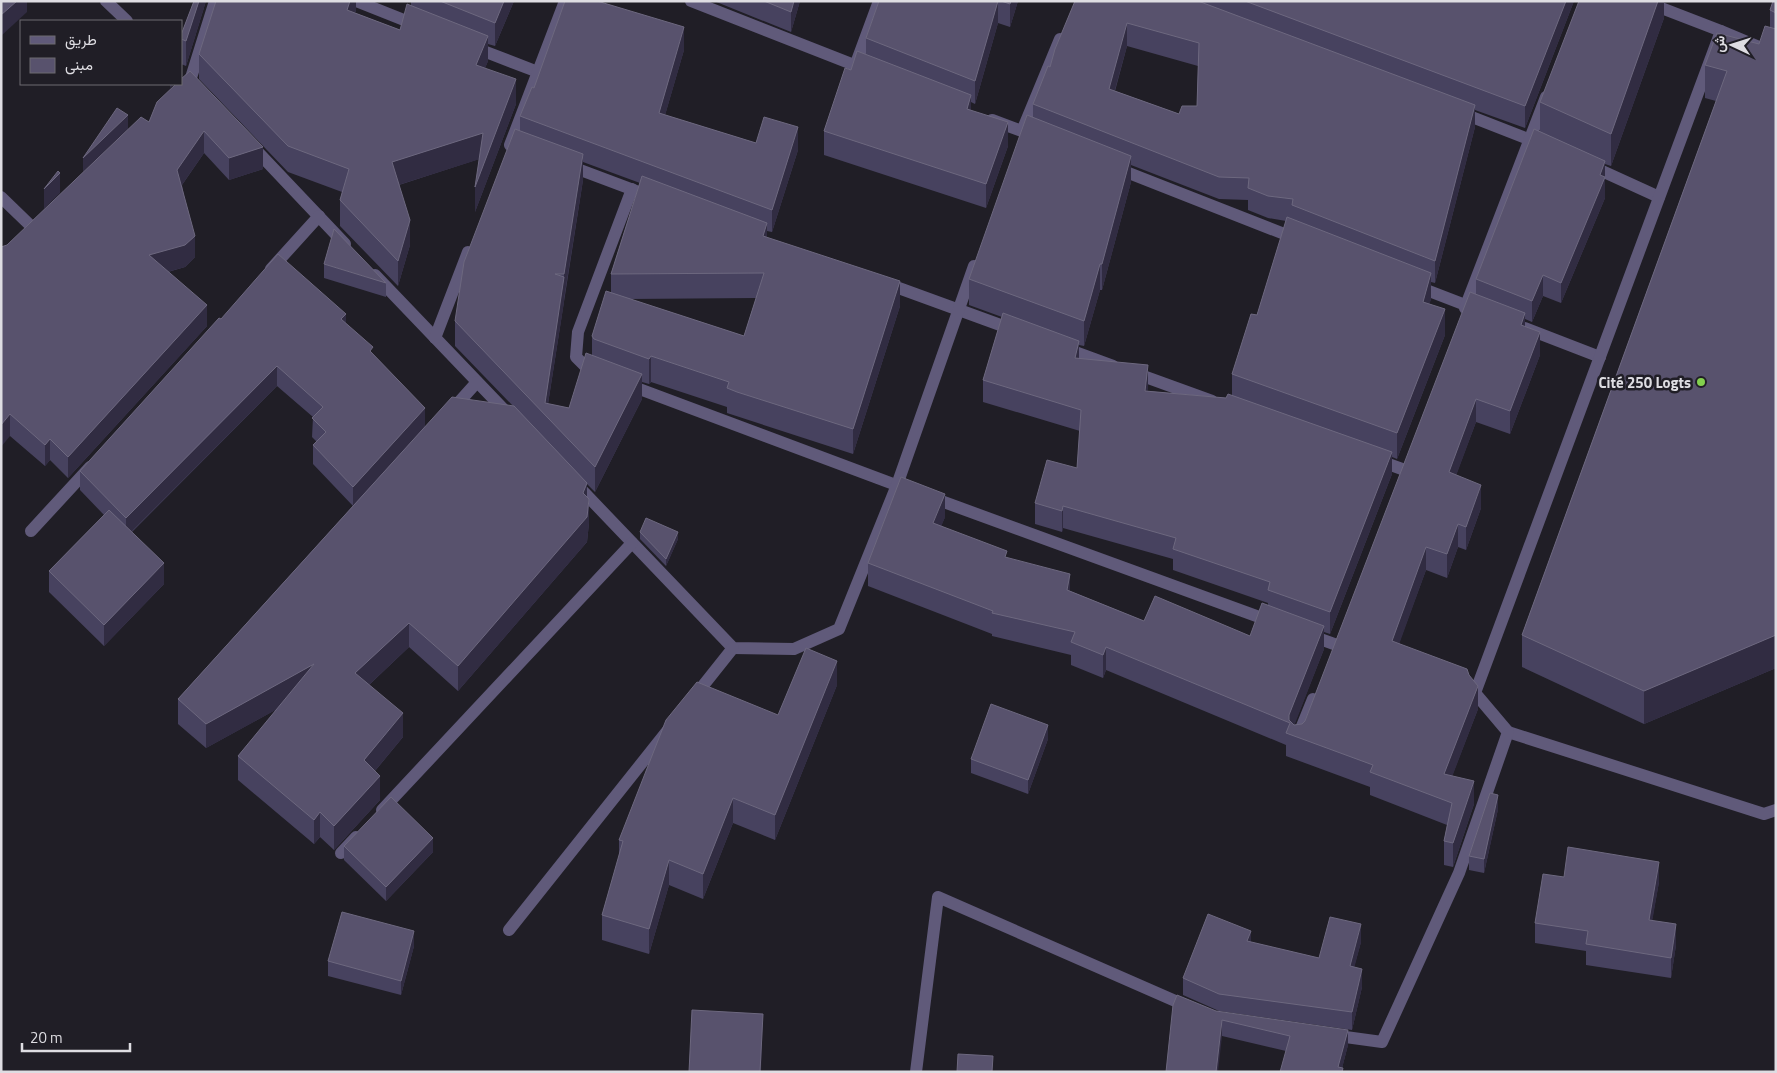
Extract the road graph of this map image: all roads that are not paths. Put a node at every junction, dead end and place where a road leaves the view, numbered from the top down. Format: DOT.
graph roads {
  1 [pos="106,1"];
  2 [pos="215,1"];
  3 [pos="356,1"];
  4 [pos="565,1"];
  5 [pos="691,1"];
  6 [pos="879,1"];
  7 [pos="1643,1"];
  8 [pos="127,20"];
  9 [pos="1065,27"];
  10 [pos="429,30"];
  11 [pos="1721,31"];
  12 [pos="465,44"];
  13 [pos="1776,54"];
  14 [pos="855,66"];
  15 [pos="538,72"];
  16 [pos="874,73"];
  17 [pos="190,81"];
  18 [pos="1551,84"];
  19 [pos="176,95"];
  20 [pos="1447,108"];
  21 [pos="985,117"];
  22 [pos="1020,136"];
  23 [pos="244,138"];
  24 [pos="1040,138"];
  25 [pos="1530,139"];
  26 [pos="1547,147"];
  27 [pos="512,148"];
  28 [pos="557,161"];
  29 [pos="1582,162"];
  30 [pos="1105,164"];
  31 [pos="632,189"];
  32 [pos="650,196"];
  33 [pos="1,197"];
  34 [pos="1660,197"];
  35 [pos="319,216"];
  36 [pos="35,229"];
  37 [pos="474,236"];
  38 [pos="1309,244"];
  39 [pos="353,252"];
  40 [pos="978,254"];
  41 [pos="367,267"];
  42 [pos="265,275"];
  43 [pos="874,279"];
  44 [pos="1401,280"];
  45 [pos="1466,305"];
  46 [pos="958,310"];
  47 [pos="1493,316"];
  48 [pos="1511,323"];
  49 [pos="1459,324"];
  50 [pos="1023,333"];
  51 [pos="435,338"];
  52 [pos="1051,343"];
  53 [pos="1600,358"];
  54 [pos="478,382"];
  55 [pos="1226,406"];
  56 [pos="444,418"];
  57 [pos="518,424"];
  58 [pos="1365,456"];
  59 [pos="98,458"];
  60 [pos="1402,469"];
  61 [pos="565,473"];
  62 [pos="897,485"];
  63 [pos="31,531"];
  64 [pos="632,543"];
  65 [pos="1334,644"];
  66 [pos="733,648"];
  67 [pos="1317,688"];
  68 [pos="1508,732"];
  69 [pos="1297,741"];
  70 [pos="1776,810"];
  71 [pos="341,853"];
  72 [pos="509,930"];
  73 [pos="1199,1011"];
  74 [pos="1314,1033"];
  75 [pos="916,1072"];
  1 -- 8 [label="street"];
  2 -- 17 [label="street"];
  3 -- 10 [label="street"];
  4 -- 15 [label="street"];
  5 -- 14 [label="street"];
  6 -- 14 [label="street"];
  7 -- 11 [label="street"];
  9 -- 22 [label="street"];
  11 -- 13 [label="street"];
  11 -- 34 [label="street"];
  12 -- 15 [label="street"];
  14 -- 16 [label="street"];
  15 -- 27 [label="street"];
  17 -- 19 [label="street"];
  18 -- 25 [label="street"];
  20 -- 25 [label="street"];
  21 -- 22 [label="street"];
  22 -- 24 [label="street"];
  23 -- 35 [label="street"];
  25 -- 26 [label="street"];
  25 -- 45 [label="street"];
  28 -- 31 [label="street"];
  29 -- 34 [label="street"];
  30 -- 38 [label="street"];
  31 -- 32 [label="street"];
  31 -- 62 [label="street"];
  33 -- 36 [label="street"];
  34 -- 53 [label="street"];
  35 -- 39 [label="street"];
  35 -- 42 [label="street"];
  37 -- 51 [label="street"];
  40 -- 46 [label="street"];
  41 -- 51 [label="street"];
  43 -- 46 [label="street"];
  44 -- 45 [label="street"];
  45 -- 47 [label="street"];
  45 -- 49 [label="street"];
  46 -- 50 [label="street"];
  46 -- 62 [label="street"];
  48 -- 53 [label="street"];
  51 -- 54 [label="street"];
  52 -- 55 [label="street"];
  53 -- 68 [label="street"];
  54 -- 56 [label="street"];
  54 -- 57 [label="street"];
  58 -- 60 [label="street"];
  59 -- 63 [label="street"];
  61 -- 64 [label="street"];
  62 -- 65 [label="street"];
  62 -- 66 [label="street"];
  64 -- 66 [label="street"];
  64 -- 71 [label="street"];
  66 -- 72 [label="street"];
  67 -- 69 [label="street"];
  68 -- 70 [label="street"];
  68 -- 74 [label="street"];
  73 -- 75 [label="street"];
}
